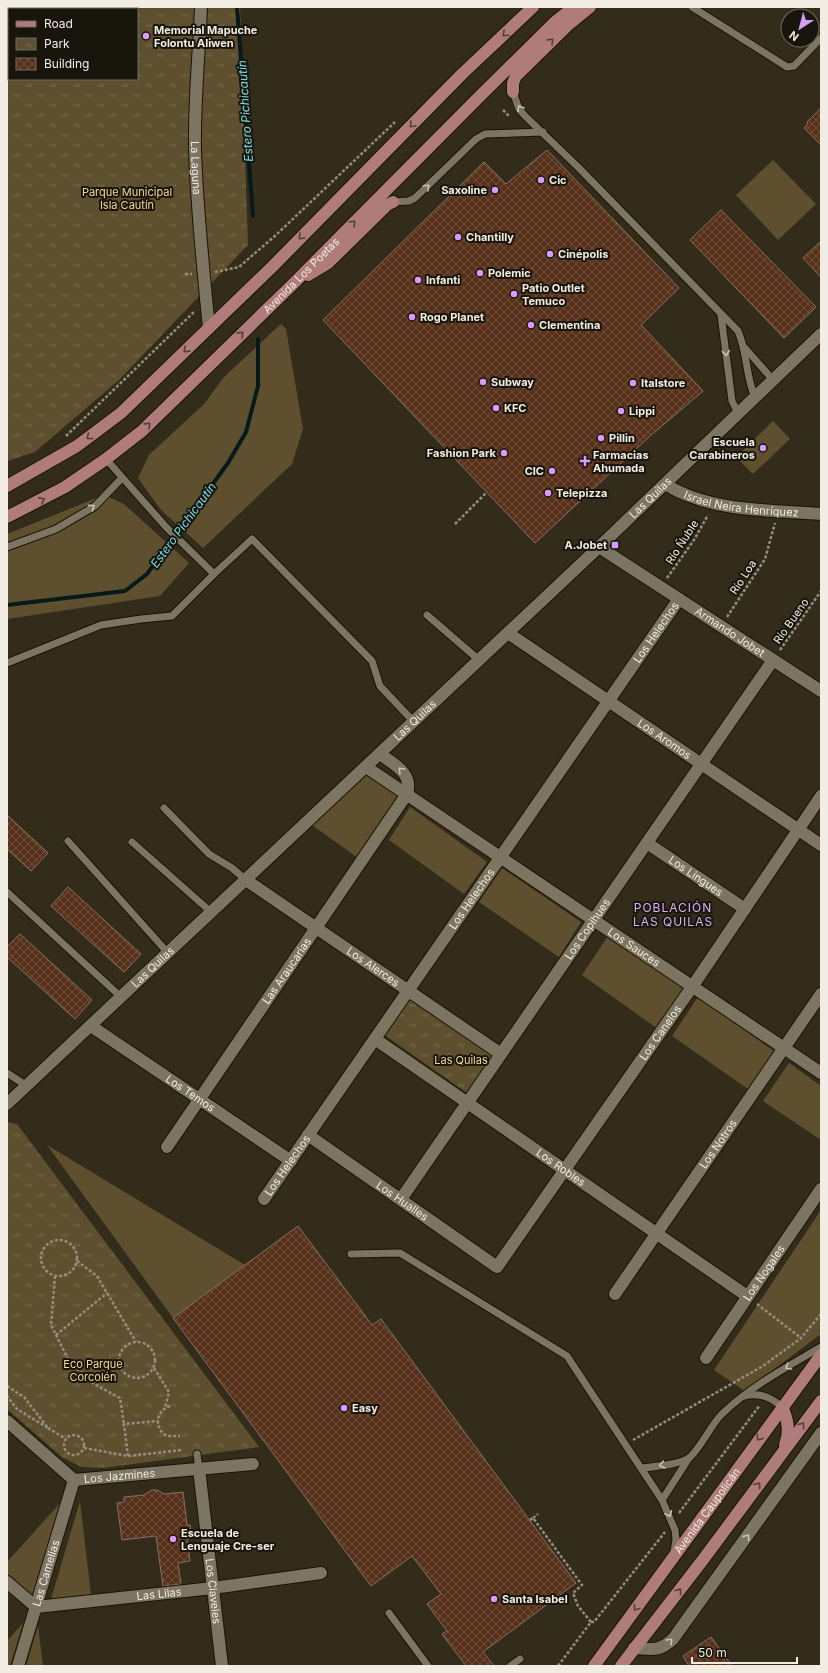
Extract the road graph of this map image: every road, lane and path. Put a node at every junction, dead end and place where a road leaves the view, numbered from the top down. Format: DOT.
graph roads {
  1 [pos="201,7"];
  2 [pos="534,7"];
  3 [pos="574,7"];
  4 [pos="590,7"];
  5 [pos="692,7"];
  6 [pos="821,38"];
  7 [pos="513,92"];
  8 [pos="503,110"];
  9 [pos="510,116"];
  10 [pos="396,121"];
  11 [pos="543,132"];
  12 [pos="393,202"];
  13 [pos="210,273"];
  14 [pos="292,285"];
  15 [pos="197,307"];
  16 [pos="721,315"];
  17 [pos="209,328"];
  18 [pos="821,334"];
  19 [pos="745,348"];
  20 [pos="773,380"];
  21 [pos="755,397"];
  22 [pos="738,413"];
  23 [pos="62,439"];
  24 [pos="106,459"];
  25 [pos="122,478"];
  26 [pos="665,484"];
  27 [pos="7,486"];
  28 [pos="487,492"];
  29 [pos="714,504"];
  30 [pos="778,510"];
  31 [pos="821,514"];
  32 [pos="7,517"];
  33 [pos="455,524"];
  34 [pos="7,547"];
  35 [pos="599,547"];
  36 [pos="214,574"];
  37 [pos="661,587"];
  38 [pos="821,591"];
  39 [pos="679,598"];
  40 [pos="427,614"];
  41 [pos="721,626"];
  42 [pos="508,633"];
  43 [pos="479,660"];
  44 [pos="773,660"];
  45 [pos="7,663"];
  46 [pos="821,691"];
  47 [pos="608,701"];
  48 [pos="414,722"];
  49 [pos="380,754"];
  50 [pos="702,764"];
  51 [pos="366,767"];
  52 [pos="407,794"];
  53 [pos="821,796"];
  54 [pos="164,808"];
  55 [pos="799,830"];
  56 [pos="68,841"];
  57 [pos="132,842"];
  58 [pos="647,843"];
  59 [pos="821,845"];
  60 [pos="500,857"];
  61 [pos="246,880"];
  62 [pos="7,892"];
  63 [pos="745,909"];
  64 [pos="211,912"];
  65 [pos="593,920"];
  66 [pos="316,928"];
  67 [pos="168,953"];
  68 [pos="692,987"];
  69 [pos="408,991"];
  70 [pos="821,994"];
  71 [pos="121,997"];
  72 [pos="91,1026"];
  73 [pos="375,1039"];
  74 [pos="783,1048"];
  75 [pos="502,1054"];
  76 [pos="7,1073"];
  77 [pos="821,1073"];
  78 [pos="27,1086"];
  79 [pos="199,1100"];
  80 [pos="468,1103"];
  81 [pos="7,1104"];
  82 [pos="308,1135"];
  83 [pos="167,1147"];
  84 [pos="291,1161"];
  85 [pos="564,1169"];
  86 [pos="821,1189"];
  87 [pos="264,1199"];
  88 [pos="401,1199"];
  89 [pos="657,1234"];
  90 [pos="351,1254"];
  91 [pos="77,1261"];
  92 [pos="497,1267"];
  93 [pos="55,1276"];
  94 [pos="107,1292"];
  95 [pos="615,1294"];
  96 [pos="747,1296"];
  97 [pos="821,1314"];
  98 [pos="56,1336"];
  99 [pos="801,1338"];
  100 [pos="136,1342"];
  101 [pos="821,1347"];
  102 [pos="821,1355"];
  103 [pos="706,1358"];
  104 [pos="154,1368"];
  105 [pos="7,1386"];
  106 [pos="7,1396"];
  107 [pos="766,1396"];
  108 [pos="740,1398"];
  109 [pos="821,1401"];
  110 [pos="170,1406"];
  111 [pos="782,1407"];
  112 [pos="165,1408"];
  113 [pos="7,1421"];
  114 [pos="158,1421"];
  115 [pos="124,1424"];
  116 [pos="48,1428"];
  117 [pos="821,1433"];
  118 [pos="180,1436"];
  119 [pos="66,1440"];
  120 [pos="626,1444"];
  121 [pos="84,1448"];
  122 [pos="182,1450"];
  123 [pos="784,1450"];
  124 [pos="197,1454"];
  125 [pos="128,1456"];
  126 [pos="690,1458"];
  127 [pos="253,1464"];
  128 [pos="642,1468"];
  129 [pos="199,1469"];
  130 [pos="74,1480"];
  131 [pos="662,1500"];
  132 [pos="538,1514"];
  133 [pos="533,1518"];
  134 [pos="530,1520"];
  135 [pos="672,1522"];
  136 [pos="668,1565"];
  137 [pos="321,1573"];
  138 [pos="7,1582"];
  139 [pos="214,1588"];
  140 [pos="36,1607"];
  141 [pos="389,1612"];
  142 [pos="591,1622"];
  143 [pos="634,1648"];
  144 [pos="520,1659"];
  145 [pos="18,1666"];
  146 [pos="222,1666"];
  147 [pos="428,1666"];
  148 [pos="510,1666"];
  149 [pos="558,1666"];
  150 [pos="594,1666"];
  151 [pos="621,1666"];
  1 -- 17 [label="street, La Laguna"];
  2 -- 17 [label="main road, one-way"];
  14 -- 3 [label="main road, Avenida Los Poetas, one-way"];
  7 -- 4 [label="main road, one-way"];
  5 -- 6 [label="lane"];
  11 -- 7 [label="lane, one-way"];
  8 -- 9 [label="path"];
  10 -- 13 [label="path"];
  12 -- 11 [label="lane, one-way"];
  11 -- 16 [label="lane"];
  12 -- 14 [label="main road"];
  24 -- 14 [label="main road, Avenida Los Poetas, one-way"];
  15 -- 23 [label="path"];
  16 -- 19 [label="lane"];
  16 -- 22 [label="lane, one-way"];
  17 -- 27 [label="main road, one-way"];
  18 -- 20 [label="street, Las Quilas"];
  19 -- 20 [label="lane"];
  19 -- 21 [label="lane"];
  20 -- 21 [label="street, Las Quilas"];
  21 -- 22 [label="street, Las Quilas"];
  22 -- 26 [label="street, Las Quilas"];
  24 -- 25 [label="lane"];
  32 -- 24 [label="main road, Avenida Los Poetas, one-way"];
  34 -- 25 [label="lane, one-way"];
  25 -- 36 [label="lane"];
  26 -- 29 [label="street, Israel Neira Henríquez"];
  26 -- 35 [label="street, Las Quilas"];
  28 -- 33 [label="path"];
  29 -- 30 [label="street, Israel Neira Henríquez"];
  29 -- 37 [label="path, Río Ñuble"];
  30 -- 31 [label="street, Israel Neira Henríquez"];
  30 -- 41 [label="path, Río Loa"];
  35 -- 37 [label="street, Armando Jobet"];
  35 -- 42 [label="street, Las Quilas"];
  36 -- 45 [label="lane"];
  36 -- 48 [label="lane"];
  37 -- 39 [label="street, Armando Jobet"];
  38 -- 44 [label="path, Río Bueno"];
  39 -- 41 [label="street, Armando Jobet"];
  39 -- 47 [label="street, Los Helechos"];
  40 -- 43 [label="lane"];
  41 -- 44 [label="street, Armando Jobet"];
  42 -- 43 [label="street, Las Quilas"];
  42 -- 47 [label="street, Los Aromos"];
  43 -- 48 [label="street, Las Quilas"];
  44 -- 46 [label="street, Armando Jobet"];
  44 -- 50 [label="street, Los Copihues"];
  47 -- 50 [label="street, Los Aromos"];
  47 -- 60 [label="street, Los Helechos"];
  48 -- 49 [label="street, Las Quilas"];
  49 -- 51 [label="street, Las Quilas"];
  52 -- 49 [label="street, one-way"];
  50 -- 55 [label="street, Los Aromos"];
  50 -- 58 [label="street, Los Copihues"];
  51 -- 52 [label="street, Los Sauces"];
  51 -- 61 [label="street, Las Quilas"];
  52 -- 60 [label="street, Los Sauces"];
  52 -- 66 [label="street, Las Araucarias"];
  53 -- 55 [label="street, Los Canelos"];
  54 -- 61 [label="lane"];
  55 -- 59 [label="street, Los Aromos"];
  55 -- 63 [label="street, Los Canelos"];
  56 -- 67 [label="lane"];
  57 -- 64 [label="lane"];
  58 -- 63 [label="street, Los Lingues"];
  58 -- 65 [label="street, Los Copihues"];
  60 -- 65 [label="street, Los Sauces"];
  60 -- 69 [label="street, Los Helechos"];
  61 -- 64 [label="street, Las Quilas"];
  61 -- 66 [label="street, Los Alerces"];
  62 -- 71 [label="lane"];
  63 -- 68 [label="street, Los Canelos"];
  64 -- 67 [label="street, Las Quilas"];
  65 -- 68 [label="street, Los Sauces"];
  65 -- 75 [label="street, Los Copihues"];
  66 -- 69 [label="street, Los Alerces"];
  66 -- 79 [label="street, Las Araucarias"];
  67 -- 71 [label="street, Las Quilas"];
  68 -- 74 [label="street, Los Sauces"];
  68 -- 85 [label="street, Los Canelos"];
  69 -- 73 [label="street, Los Helechos"];
  69 -- 75 [label="street, Los Alerces"];
  70 -- 74 [label="street, Los Notros"];
  71 -- 72 [label="street, Las Quilas"];
  72 -- 78 [label="street, Las Quilas"];
  72 -- 79 [label="street, Los Temos"];
  73 -- 80 [label="street, Los Robles"];
  73 -- 82 [label="street, Los Helechos"];
  74 -- 77 [label="street, Los Sauces"];
  74 -- 89 [label="street, Los Notros"];
  75 -- 80 [label="street, Los Copihues"];
  76 -- 78 [label="lane"];
  78 -- 81 [label="street, Las Quilas"];
  79 -- 83 [label="street, Las Araucarias"];
  79 -- 84 [label="street, Los Temos"];
  80 -- 85 [label="street, Los Robles"];
  80 -- 88 [label="street, Los Copihues"];
  82 -- 84 [label="street, Los Helechos"];
  82 -- 88 [label="street, Los Hualles"];
  84 -- 87 [label="street, Los Helechos"];
  85 -- 89 [label="street, Los Robles"];
  85 -- 92 [label="street, Los Canelos"];
  86 -- 96 [label="street, Los Nogales"];
  88 -- 92 [label="street, Los Hualles"];
  89 -- 95 [label="street, Los Notros"];
  89 -- 96 [label="street, Los Robles"];
  90 -- 120 [label="lane"];
  91 -- 93 [label="path"];
  91 -- 93 [label="path"];
  91 -- 94 [label="path"];
  93 -- 98 [label="path"];
  94 -- 98 [label="path"];
  94 -- 100 [label="path"];
  96 -- 99 [label="path"];
  96 -- 103 [label="street, Los Nogales"];
  97 -- 99 [label="path"];
  98 -- 115 [label="path"];
  99 -- 120 [label="path"];
  100 -- 104 [label="path"];
  100 -- 104 [label="path"];
  101 -- 108 [label="lane, one-way"];
  102 -- 111 [label="main road, Avenida Caupolicán"];
  104 -- 112 [label="path"];
  105 -- 116 [label="path"];
  106 -- 116 [label="path"];
  107 -- 108 [label="lane"];
  107 -- 111 [label="lane"];
  107 -- 135 [label="path"];
  108 -- 126 [label="lane"];
  123 -- 109 [label="main road, one-way"];
  110 -- 112 [label="path"];
  111 -- 123 [label="main road"];
  111 -- 136 [label="main road, Avenida Caupolicán, one-way"];
  112 -- 114 [label="path"];
  113 -- 130 [label="street, Los Jazmines"];
  114 -- 115 [label="path"];
  114 -- 118 [label="path"];
  115 -- 125 [label="path"];
  116 -- 119 [label="path"];
  143 -- 117 [label="street, one-way"];
  119 -- 121 [label="path"];
  119 -- 121 [label="path"];
  120 -- 128 [label="lane"];
  121 -- 125 [label="path"];
  122 -- 125 [label="path"];
  143 -- 123 [label="main road, one-way"];
  124 -- 129 [label="lane"];
  126 -- 128 [label="lane, one-way"];
  126 -- 131 [label="lane"];
  127 -- 129 [label="street, Los Jazmines"];
  128 -- 131 [label="lane"];
  129 -- 130 [label="street, Los Jazmines"];
  129 -- 139 [label="street, Los Claveles"];
  130 -- 140 [label="street, Las Camelias"];
  131 -- 135 [label="lane, one-way"];
  132 -- 133 [label="path"];
  133 -- 134 [label="path"];
  133 -- 142 [label="path"];
  135 -- 136 [label="lane"];
  135 -- 142 [label="path"];
  136 -- 150 [label="main road, Avenida Caupolicán, one-way"];
  137 -- 139 [label="street, Las Lilas"];
  138 -- 140 [label="street"];
  139 -- 140 [label="street, Las Lilas"];
  139 -- 146 [label="street, Los Claveles"];
  140 -- 145 [label="street, Las Camelias"];
  141 -- 147 [label="lane"];
  142 -- 149 [label="path"];
  143 -- 151 [label="main road"];
  144 -- 148 [label="lane"];
}
